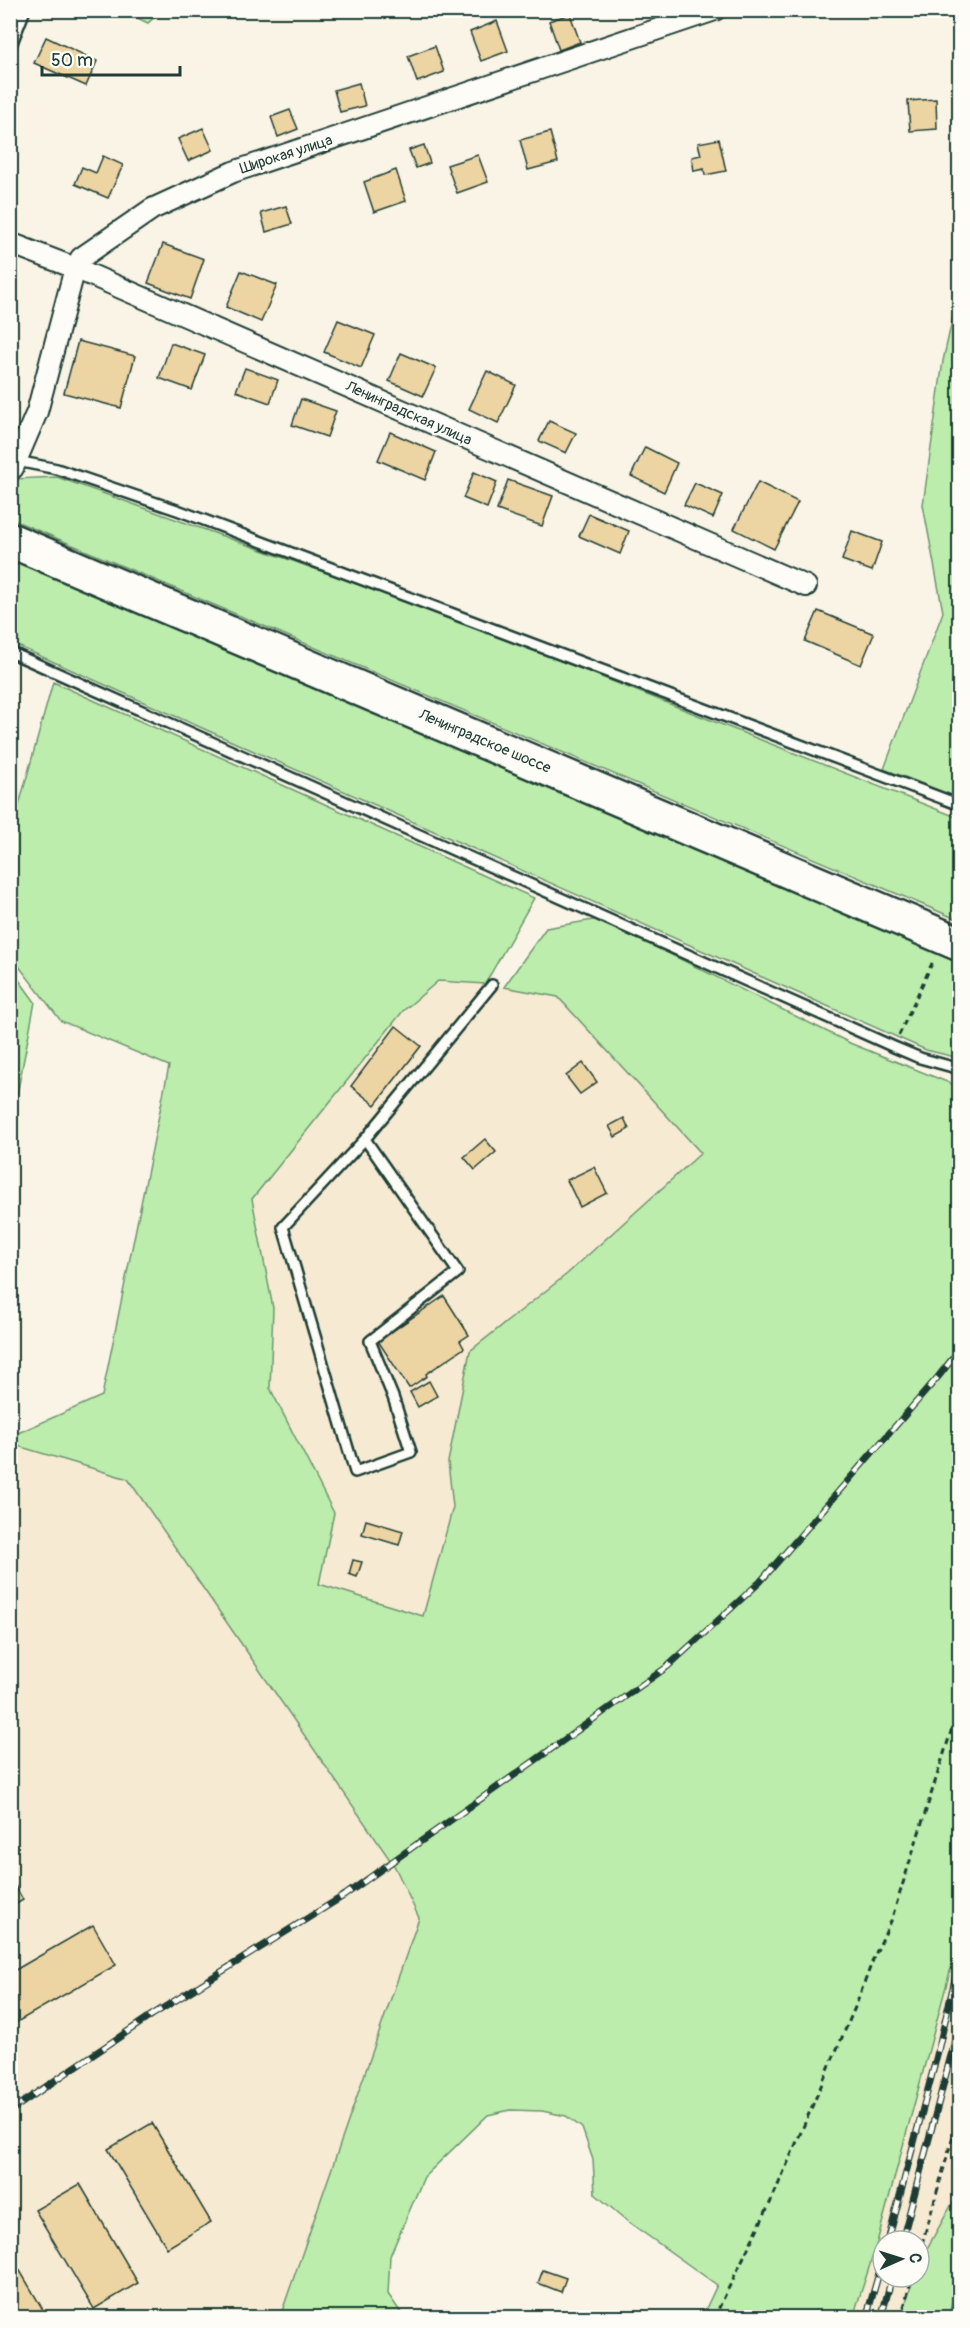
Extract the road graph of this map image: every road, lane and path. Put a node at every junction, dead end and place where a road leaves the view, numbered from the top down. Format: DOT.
graph roads {
  1 [pos="25,10"];
  2 [pos="715,10"];
  3 [pos="10,48"];
  4 [pos="10,243"];
  5 [pos="75,268"];
  6 [pos="12,469"];
  7 [pos="10,540"];
  8 [pos="806,586"];
  9 [pos="10,652"];
  10 [pos="960,805"];
  11 [pos="947,952"];
  12 [pos="492,985"];
  13 [pos="894,1047"];
  14 [pos="960,1069"];
  15 [pos="365,1139"];
  16 [pos="960,1703"];
  17 [pos="960,2112"];
  18 [pos="926,2229"];
  19 [pos="909,2289"];
  20 [pos="714,2318"];
  21 [pos="901,2318"];
  1 -- 3 [label="lane"];
  2 -- 5 [label="street, Широкая улица"];
  4 -- 5 [label="street, Ленинградская улица"];
  5 -- 6 [label="street"];
  5 -- 8 [label="street, Ленинградская улица"];
  6 -- 10 [label="lane"];
  7 -- 11 [label="highway, Ленинградское шоссе"];
  9 -- 13 [label="lane"];
  11 -- 13 [label="path"];
  12 -- 15 [label="lane"];
  13 -- 14 [label="lane"];
  15 -- 15 [label="lane"];
  16 -- 20 [label="path"];
  17 -- 18 [label="path"];
  19 -- 21 [label="path"];
}
